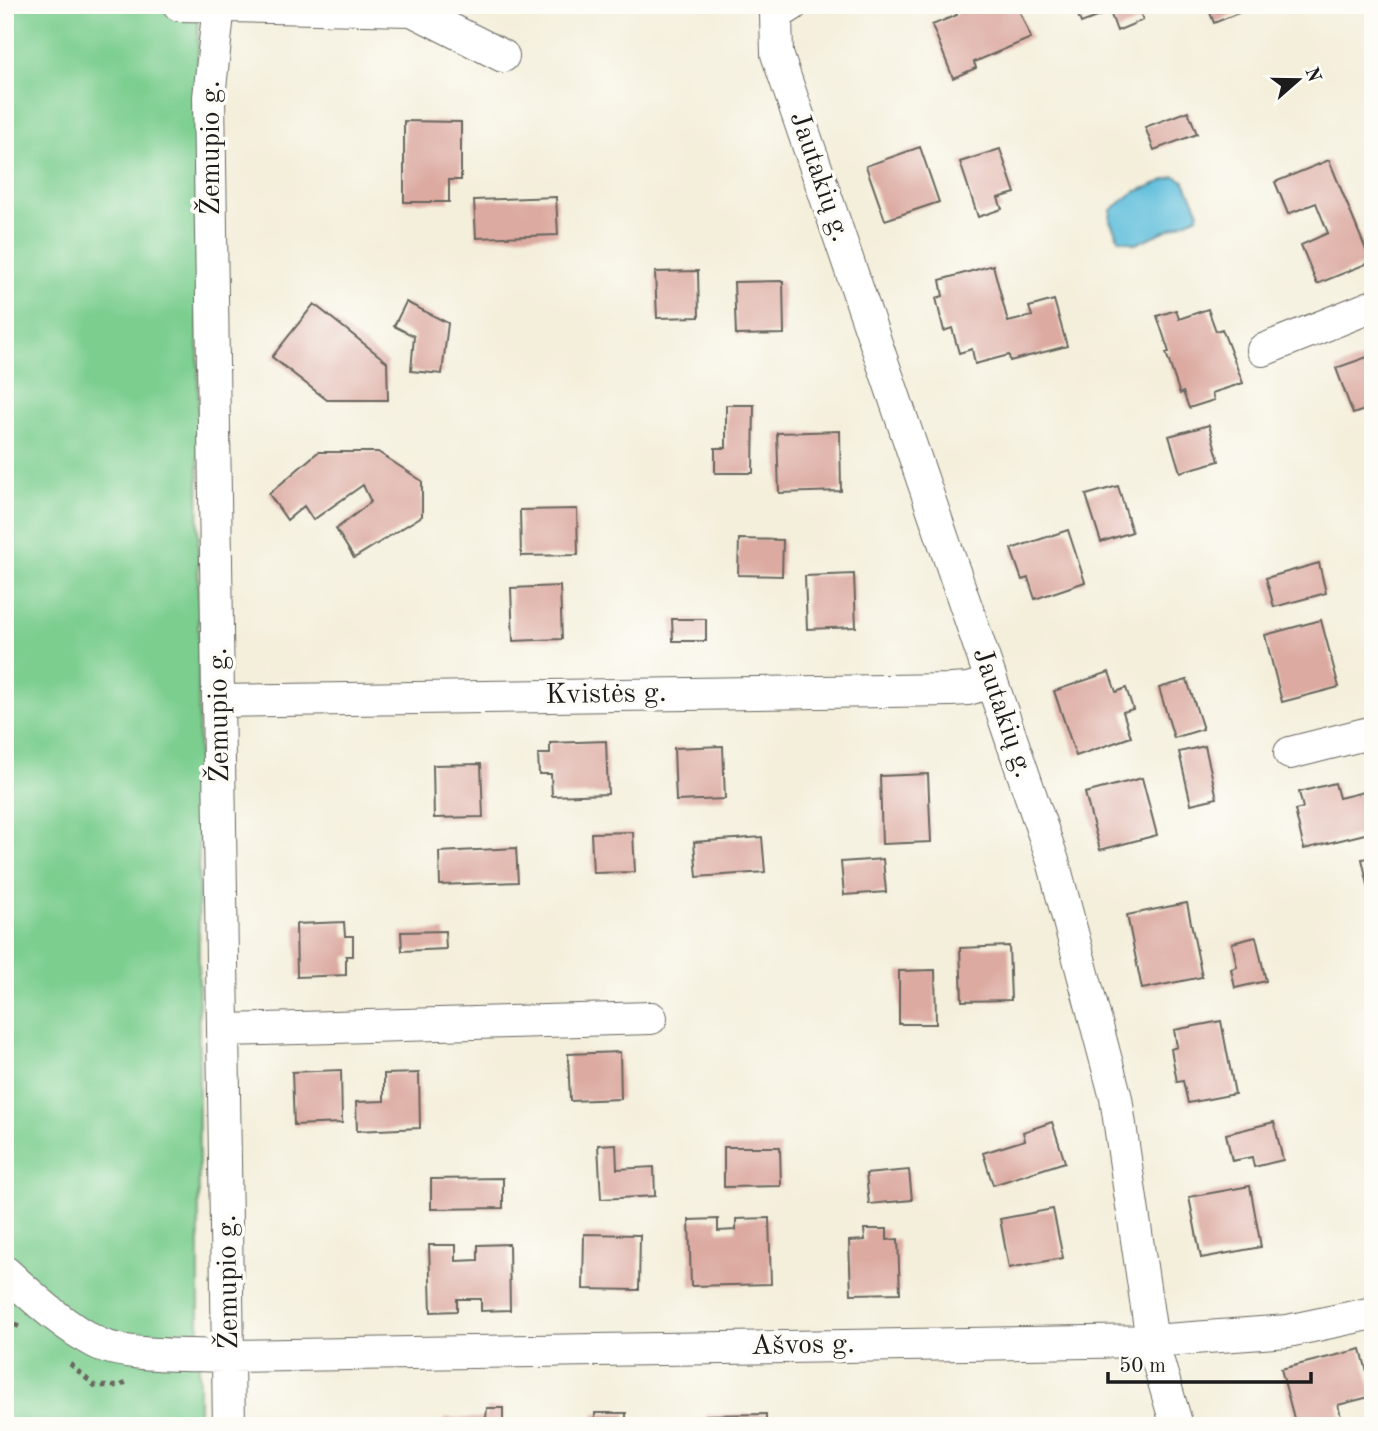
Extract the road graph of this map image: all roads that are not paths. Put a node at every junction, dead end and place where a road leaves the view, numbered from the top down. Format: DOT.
graph roads {
  1 [pos="180,5"];
  2 [pos="218,7"];
  3 [pos="784,10"];
  4 [pos="503,56"];
  5 [pos="1373,306"];
  6 [pos="1263,350"];
  7 [pos="991,682"];
  8 [pos="220,701"];
  9 [pos="1373,732"];
  10 [pos="1290,753"];
  11 [pos="652,1018"];
  12 [pos="225,1030"];
  13 [pos="5,1272"];
  14 [pos="1373,1313"];
  15 [pos="1152,1341"];
  16 [pos="230,1356"];
  17 [pos="229,1426"];
  18 [pos="1177,1426"];
  1 -- 2 [label="street"];
  2 -- 4 [label="street"];
  2 -- 8 [label="street, Žemupio g."];
  3 -- 7 [label="street, Jautakių g."];
  5 -- 6 [label="street"];
  7 -- 8 [label="street, Kvistės g."];
  7 -- 15 [label="street, Jautakių g."];
  8 -- 12 [label="street, Žemupio g."];
  9 -- 10 [label="street"];
  11 -- 12 [label="street"];
  12 -- 16 [label="street, Žemupio g."];
  13 -- 16 [label="street, Ašvos g."];
  14 -- 15 [label="street, Ašvos g."];
  15 -- 16 [label="street, Ašvos g."];
  15 -- 18 [label="street, Jautakių g."];
  16 -- 17 [label="street, Žemupio g."];
}
